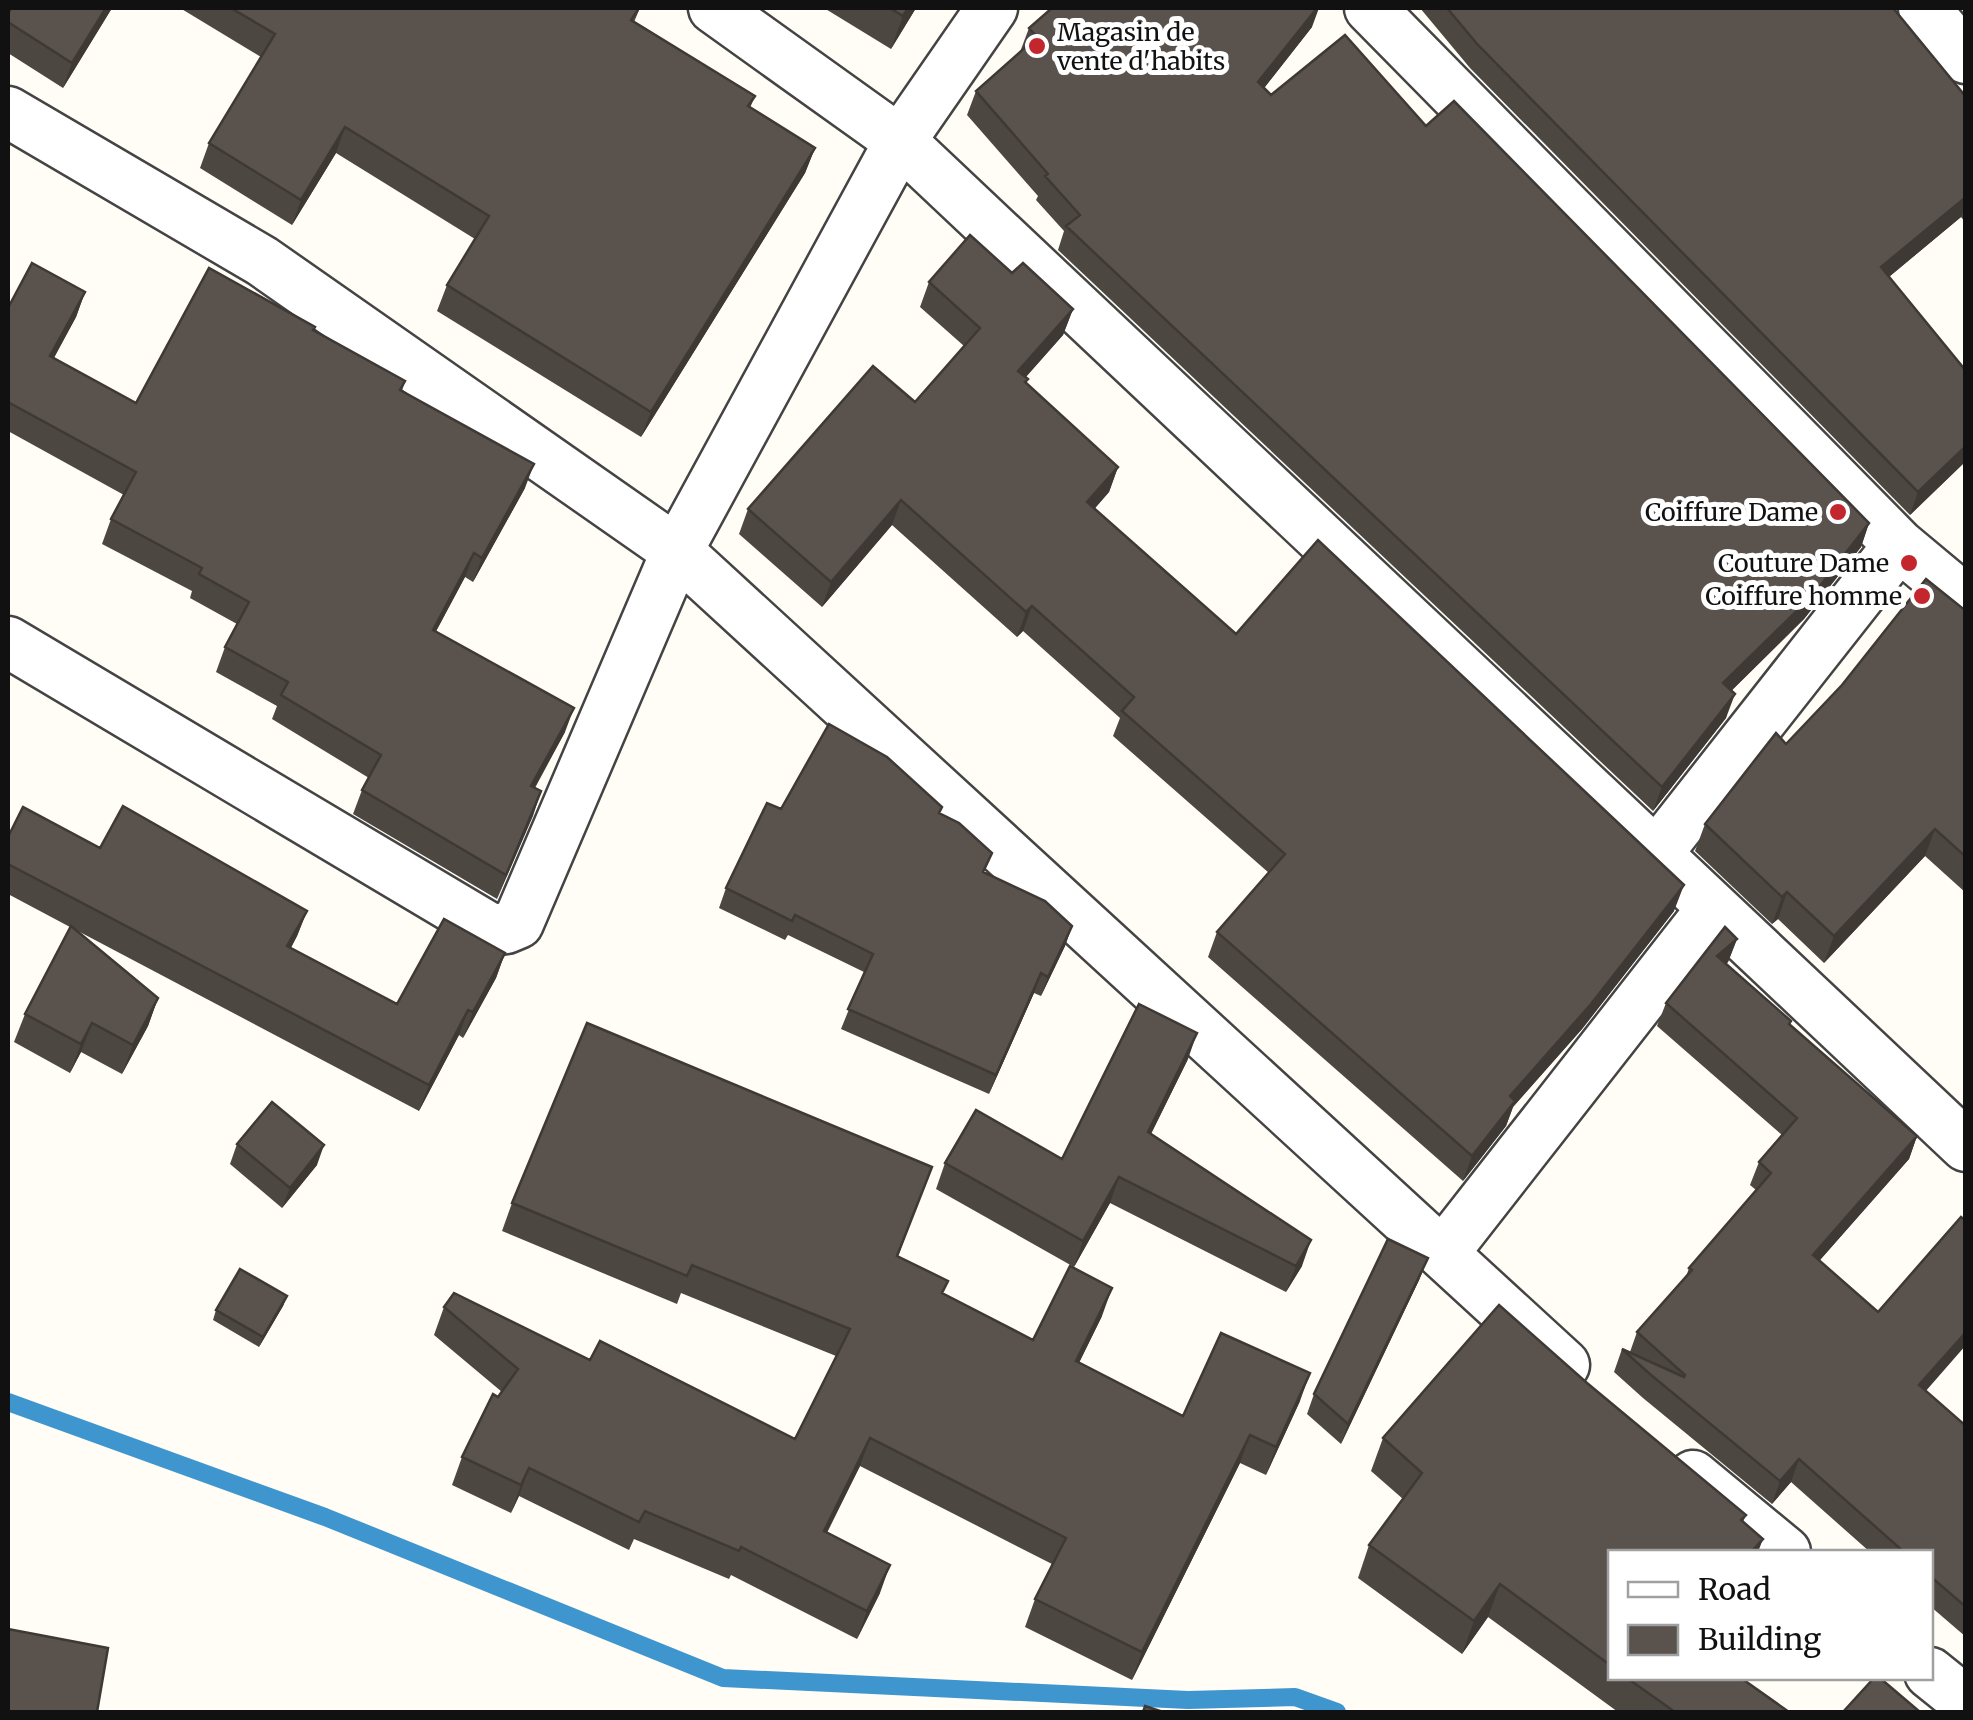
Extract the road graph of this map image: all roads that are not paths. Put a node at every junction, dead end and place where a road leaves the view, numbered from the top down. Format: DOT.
graph roads {
  1 [pos="714,8"];
  2 [pos="992,8"];
  3 [pos="1370,8"];
  4 [pos="1924,8"];
  5 [pos="1966,58"];
  6 [pos="8,112"];
  7 [pos="900,141"];
  8 [pos="1898,545"];
  9 [pos="677,551"];
  10 [pos="1966,601"];
  11 [pos="8,642"];
  12 [pos="1656,854"];
  13 [pos="1712,908"];
  14 [pos="1966,1146"];
  15 [pos="1443,1253"];
  16 [pos="1596,1394"];
  17 [pos="1654,1444"];
  18 [pos="1783,1550"];
  19 [pos="1933,1675"];
  20 [pos="1966,1702"];
  1 -- 7 [label="street"];
  2 -- 7 [label="street"];
  3 -- 8 [label="street"];
  4 -- 5 [label="street"];
  6 -- 9 [label="street"];
  7 -- 9 [label="street"];
  7 -- 12 [label="street"];
  8 -- 10 [label="street"];
  8 -- 12 [label="street"];
  9 -- 11 [label="street"];
  9 -- 15 [label="street"];
  12 -- 13 [label="street"];
  13 -- 14 [label="street"];
  13 -- 15 [label="street"];
  15 -- 16 [label="street"];
  17 -- 18 [label="street"];
  19 -- 20 [label="street"];
}
